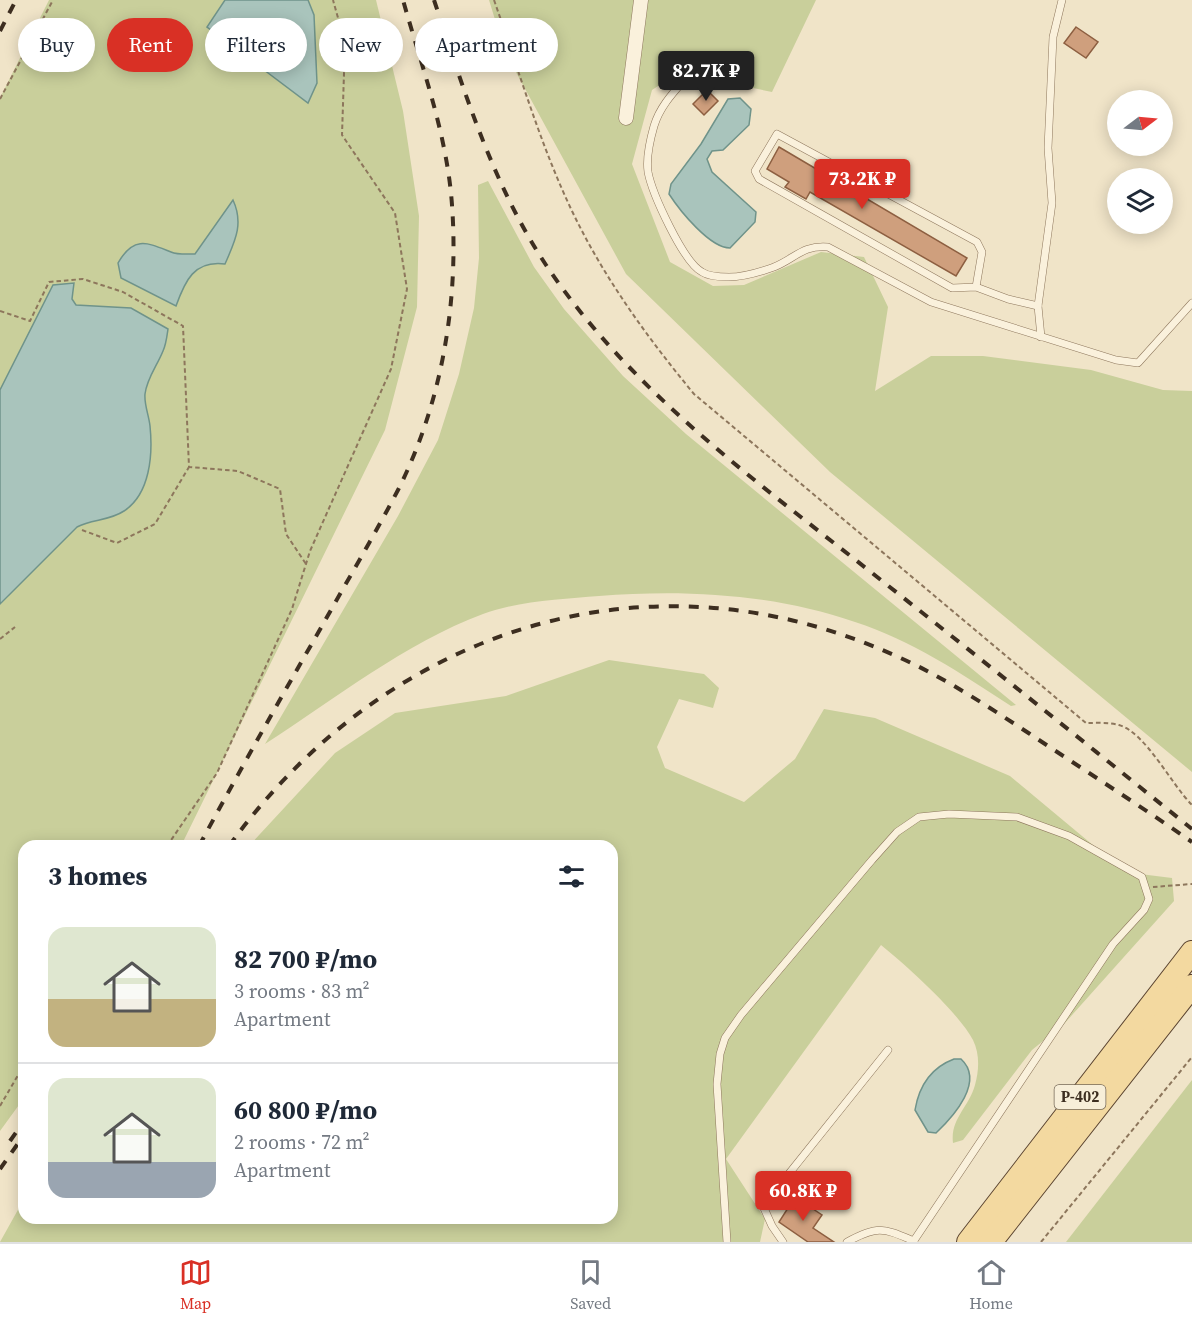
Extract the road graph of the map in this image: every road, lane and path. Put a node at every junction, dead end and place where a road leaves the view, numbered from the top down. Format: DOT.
graph roads {
  1 [pos="53,0"];
  2 [pos="333,0"];
  3 [pos="494,0"];
  4 [pos="640,0"];
  5 [pos="1062,0"];
  6 [pos="693,70"];
  7 [pos="0,99"];
  8 [pos="626,118"];
  9 [pos="976,287"];
  10 [pos="1192,303"];
  11 [pos="1038,306"];
  12 [pos="0,311"];
  13 [pos="1041,337"];
  14 [pos="189,467"];
  15 [pos="82,530"];
  16 [pos="306,564"];
  17 [pos="15,627"];
  18 [pos="0,639"];
  19 [pos="1192,805"];
  20 [pos="171,840"];
  21 [pos="1192,884"];
  22 [pos="1147,886"];
  23 [pos="1192,952"];
  24 [pos="1192,986"];
  25 [pos="888,1050"];
  26 [pos="1192,1057"];
  27 [pos="18,1075"];
  28 [pos="0,1106"];
  29 [pos="914,1241"];
  30 [pos="727,1242"];
  31 [pos="783,1242"];
  32 [pos="847,1242"];
  33 [pos="968,1242"];
  34 [pos="992,1242"];
  35 [pos="1041,1242"];
  1 -- 7 [label="path"];
  2 -- 16 [label="path"];
  3 -- 19 [label="path"];
  4 -- 8 [label="street"];
  5 -- 11 [label="lane"];
  6 -- 13 [label="lane"];
  9 -- 9 [label="lane"];
  9 -- 11 [label="lane"];
  10 -- 13 [label="lane"];
  11 -- 13 [label="lane"];
  12 -- 14 [label="path"];
  14 -- 15 [label="path"];
  14 -- 16 [label="path"];
  16 -- 20 [label="path"];
  17 -- 18 [label="path"];
  21 -- 22 [label="path"];
  22 -- 29 [label="lane"];
  22 -- 30 [label="lane"];
  23 -- 33 [label="main road, Р-402"];
  24 -- 34 [label="main road, Р-402"];
  25 -- 31 [label="lane"];
  26 -- 35 [label="path"];
  27 -- 28 [label="path"];
  29 -- 32 [label="lane"];
}
